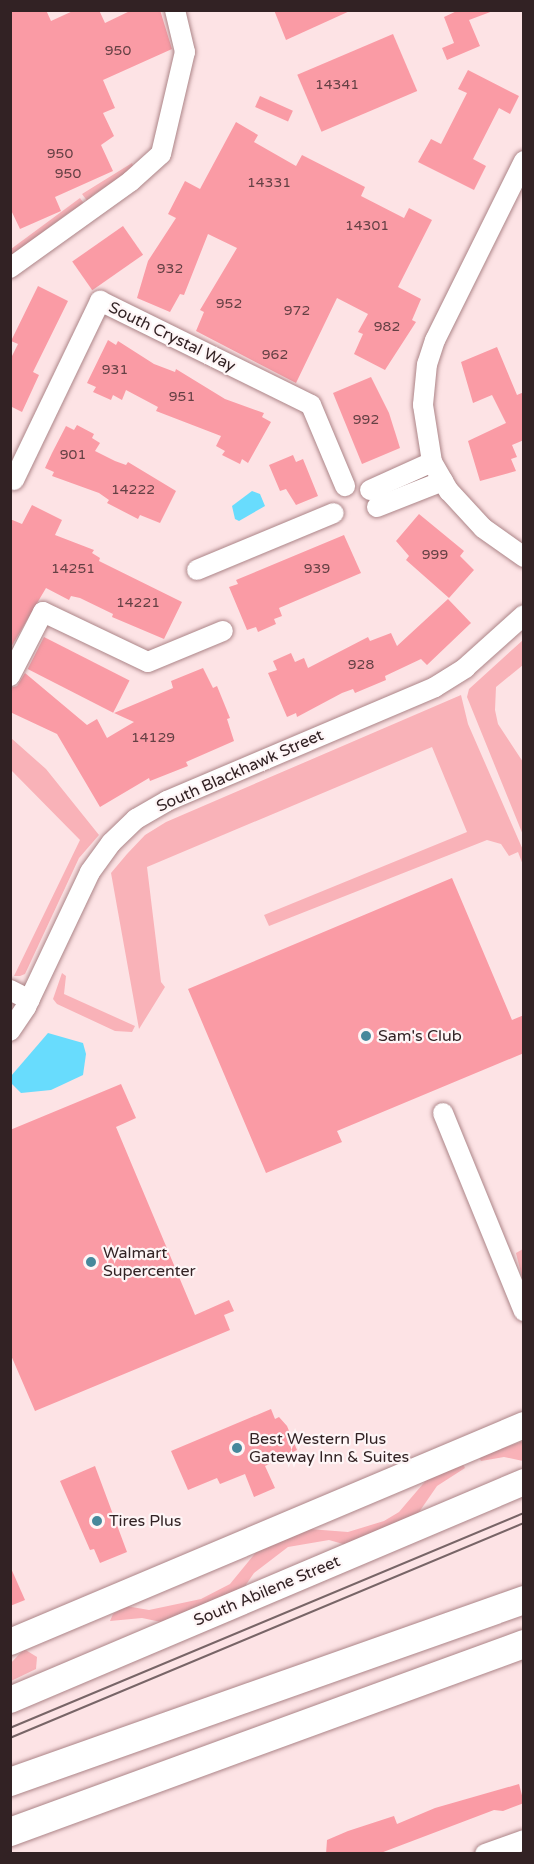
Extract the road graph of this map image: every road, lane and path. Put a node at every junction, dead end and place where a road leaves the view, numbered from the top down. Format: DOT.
graph roads {
  1 [pos="175,10"];
  2 [pos="524,161"];
  3 [pos="10,268"];
  4 [pos="432,462"];
  5 [pos="14,480"];
  6 [pos="443,481"];
  7 [pos="345,486"];
  8 [pos="334,513"];
  9 [pos="524,557"];
  10 [pos="197,570"];
  11 [pos="524,615"];
  12 [pos="223,631"];
  13 [pos="10,676"];
  14 [pos="10,990"];
  15 [pos="30,1000"];
  16 [pos="10,1031"];
  17 [pos="443,1113"];
  18 [pos="524,1311"];
  19 [pos="524,1425"];
  20 [pos="524,1482"];
  21 [pos="524,1589"];
  22 [pos="524,1600"];
  23 [pos="10,1642"];
  24 [pos="397,1643"];
  25 [pos="515,1648"];
  26 [pos="10,1700"];
  27 [pos="10,1782"];
  28 [pos="10,1832"];
  29 [pos="524,1840"];
  30 [pos="485,1854"];
  1 -- 3 [label="street"];
  2 -- 4 [label="street"];
  4 -- 6 [label="street"];
  4 -- 6 [label="street"];
  5 -- 7 [label="street, South Crystal Way"];
  6 -- 9 [label="street"];
  8 -- 10 [label="street"];
  11 -- 15 [label="street, South Blackhawk Street"];
  12 -- 13 [label="street"];
  14 -- 15 [label="street"];
  15 -- 16 [label="street, South Blackhawk Street"];
  17 -- 18 [label="street"];
  19 -- 23 [label="main road"];
  20 -- 26 [label="main road, South Abilene Street"];
  21 -- 24 [label="highway"];
  22 -- 24 [label="highway"];
  24 -- 27 [label="highway"];
  25 -- 28 [label="highway"];
  29 -- 30 [label="street"];
}
